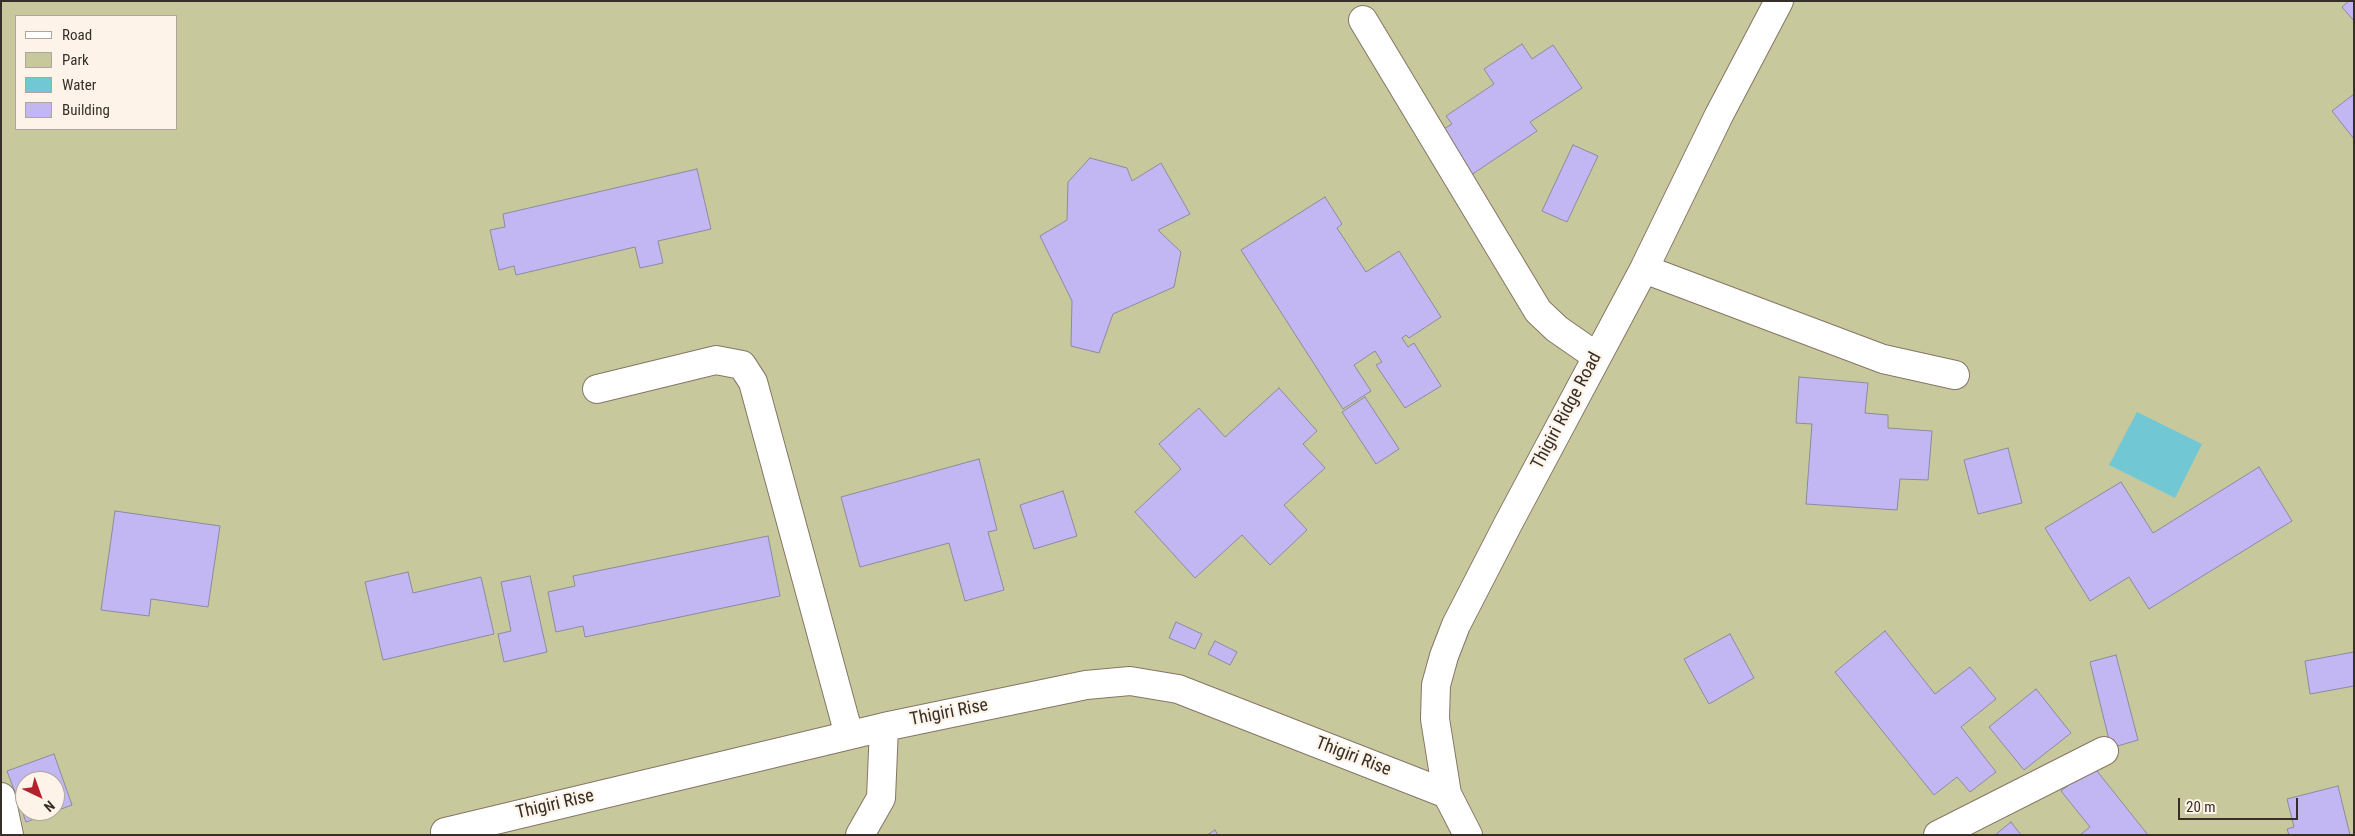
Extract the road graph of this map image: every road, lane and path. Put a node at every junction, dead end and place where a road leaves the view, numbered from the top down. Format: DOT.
graph roads {
  1 [pos="1779,1"];
  2 [pos="1363,20"];
  3 [pos="1644,268"];
  4 [pos="1596,356"];
  5 [pos="1955,375"];
  6 [pos="596,389"];
  7 [pos="884,727"];
  8 [pos="849,736"];
  9 [pos="2104,750"];
  10 [pos="1447,794"];
  11 [pos="1,798"];
  12 [pos="440,834"];
  13 [pos="9,835"];
  14 [pos="860,835"];
  15 [pos="1468,835"];
  16 [pos="1938,835"];
  1 -- 3 [label="street, Thigiri Ridge Road"];
  2 -- 4 [label="street"];
  3 -- 4 [label="street, Thigiri Ridge Road"];
  3 -- 5 [label="street"];
  4 -- 10 [label="street, Thigiri Ridge Road"];
  6 -- 8 [label="street"];
  7 -- 8 [label="street, Thigiri Rise"];
  7 -- 10 [label="street, Thigiri Rise"];
  7 -- 14 [label="street"];
  8 -- 12 [label="street, Thigiri Rise"];
  9 -- 16 [label="street"];
  10 -- 15 [label="street, Thigiri Ridge Road"];
  11 -- 13 [label="street"];
}
